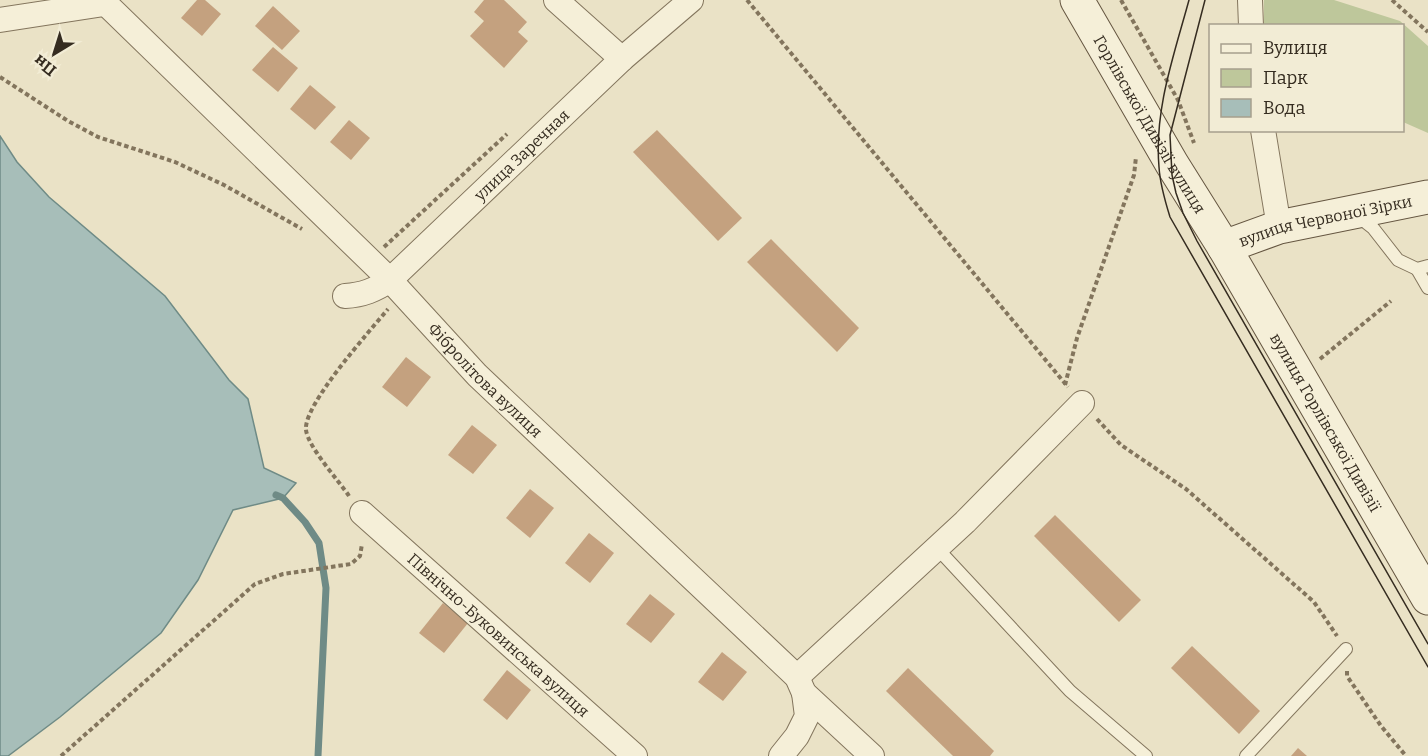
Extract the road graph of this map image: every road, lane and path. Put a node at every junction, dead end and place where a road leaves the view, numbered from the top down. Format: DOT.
graph roads {
  1 [pos="556,0"];
  2 [pos="691,0"];
  3 [pos="1077,0"];
  4 [pos="1250,0"];
  5 [pos="1392,0"];
  6 [pos="103,2"];
  7 [pos="0,20"];
  8 [pos="1251,24"];
  9 [pos="1428,32"];
  10 [pos="622,59"];
  11 [pos="0,77"];
  12 [pos="1263,132"];
  13 [pos="1137,151"];
  14 [pos="1428,197"];
  15 [pos="1351,212"];
  16 [pos="1279,228"];
  17 [pos="304,230"];
  18 [pos="1224,247"];
  19 [pos="1423,268"];
  20 [pos="396,286"];
  21 [pos="1428,288"];
  22 [pos="345,296"];
  23 [pos="1391,301"];
  24 [pos="1317,362"];
  25 [pos="1082,403"];
  26 [pos="1062,424"];
  27 [pos="362,513"];
  28 [pos="936,547"];
  29 [pos="1428,598"];
  30 [pos="1346,649"];
  31 [pos="801,685"];
  32 [pos="60,756"];
  33 [pos="635,756"];
  34 [pos="781,756"];
  35 [pos="872,756"];
  36 [pos="1146,756"];
  37 [pos="1246,756"];
  1 -- 10 [label="street"];
  2 -- 10 [label="street, улица Заречная"];
  3 -- 18 [label="main road, Горлівської Дивізії вулиця"];
  4 -- 8 [label="street"];
  5 -- 9 [label="path"];
  6 -- 7 [label="street"];
  6 -- 20 [label="street, Фібролітова вулиця"];
  10 -- 20 [label="street, улица Заречная"];
  11 -- 17 [label="path"];
  12 -- 16 [label="street"];
  13 -- 26 [label="path"];
  14 -- 15 [label="main road, вулиця Червоної Зірки"];
  15 -- 16 [label="main road, вулиця Червоної Зірки"];
  15 -- 19 [label="lane"];
  16 -- 18 [label="main road, вулиця Червоної Зірки"];
  18 -- 29 [label="main road, вулиця Горлівської Дивізії"];
  19 -- 21 [label="lane"];
  20 -- 22 [label="street, улица Заречная"];
  20 -- 27 [label="path"];
  20 -- 31 [label="street, Фібролітова вулиця"];
  23 -- 24 [label="path"];
  25 -- 26 [label="street"];
  26 -- 28 [label="street"];
  27 -- 32 [label="path"];
  27 -- 33 [label="street, Північно-Буковинська вулиця"];
  28 -- 31 [label="street"];
  28 -- 36 [label="lane"];
  30 -- 37 [label="lane"];
  31 -- 34 [label="street"];
  31 -- 35 [label="street, Фібролітова вулиця"];
}
